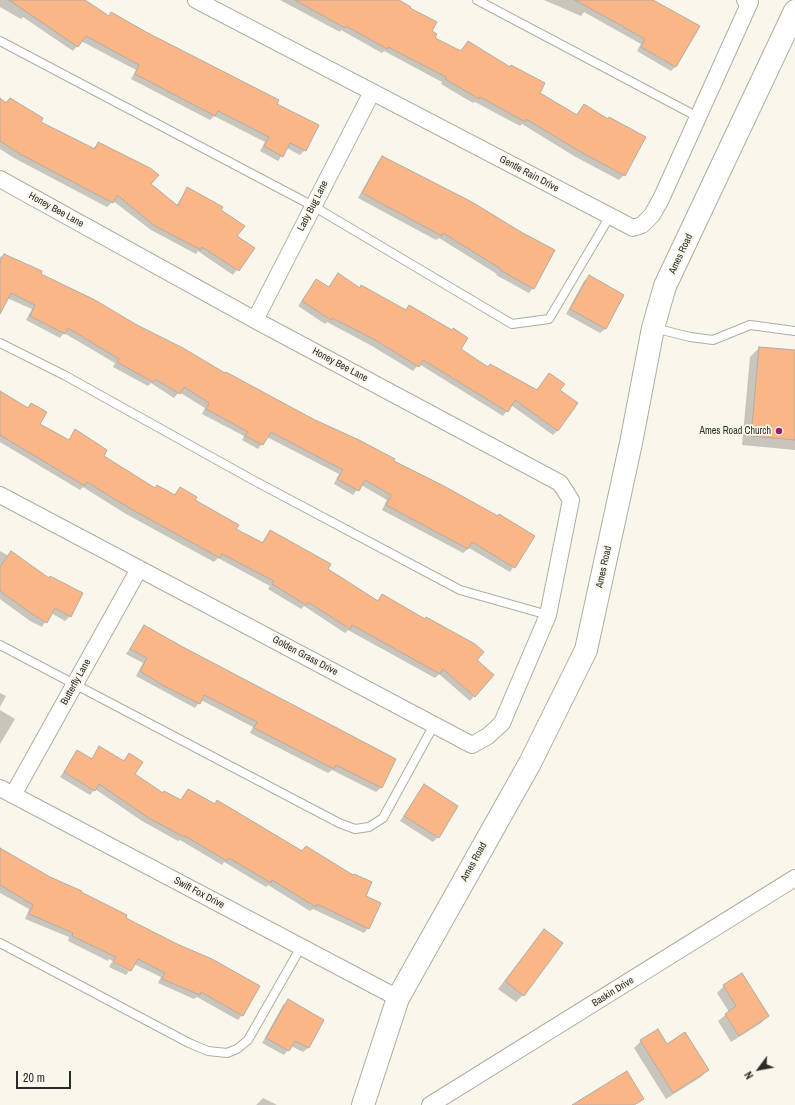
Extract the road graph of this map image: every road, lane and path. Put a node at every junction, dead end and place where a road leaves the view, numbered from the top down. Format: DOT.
graph roads {
  1 [pos="196,0"];
  2 [pos="477,0"];
  3 [pos="748,1"];
  4 [pos="795,11"];
  5 [pos="0,41"];
  6 [pos="372,92"];
  7 [pos="698,117"];
  8 [pos="0,179"];
  9 [pos="313,206"];
  10 [pos="610,216"];
  11 [pos="255,320"];
  12 [pos="653,328"];
  13 [pos="795,331"];
  14 [pos="0,343"];
  15 [pos="0,495"];
  16 [pos="139,569"];
  17 [pos="548,615"];
  18 [pos="0,645"];
  19 [pos="74,685"];
  20 [pos="434,725"];
  21 [pos="6,792"];
  22 [pos="795,878"];
  23 [pos="0,943"];
  24 [pos="301,947"];
  25 [pos="398,998"];
  26 [pos="363,1105"];
  27 [pos="430,1105"];
  1 -- 6 [label="street, Gentle Rain Drive"];
  2 -- 7 [label="lane"];
  3 -- 7 [label="street, Gentle Rain Drive"];
  4 -- 12 [label="street, Ames Road"];
  5 -- 9 [label="lane"];
  6 -- 9 [label="street, Lady Bug Lane"];
  6 -- 10 [label="street, Gentle Rain Drive"];
  7 -- 10 [label="street, Gentle Rain Drive"];
  8 -- 11 [label="street, Honey Bee Lane"];
  9 -- 10 [label="lane"];
  9 -- 11 [label="street, Lady Bug Lane"];
  11 -- 17 [label="street, Honey Bee Lane"];
  12 -- 13 [label="lane"];
  12 -- 25 [label="street, Ames Road"];
  14 -- 17 [label="lane"];
  15 -- 16 [label="street, Golden Grass Drive"];
  16 -- 19 [label="street, Butterfly Lane"];
  16 -- 20 [label="street, Golden Grass Drive"];
  17 -- 20 [label="street, Golden Grass Drive"];
  18 -- 19 [label="lane"];
  19 -- 20 [label="lane"];
  19 -- 21 [label="street, Butterfly Lane"];
  21 -- 24 [label="street, Swift Fox Drive"];
  22 -- 27 [label="street, Baskin Drive"];
  23 -- 24 [label="lane"];
  24 -- 25 [label="street, Swift Fox Drive"];
  25 -- 26 [label="street, Ames Road"];
}
